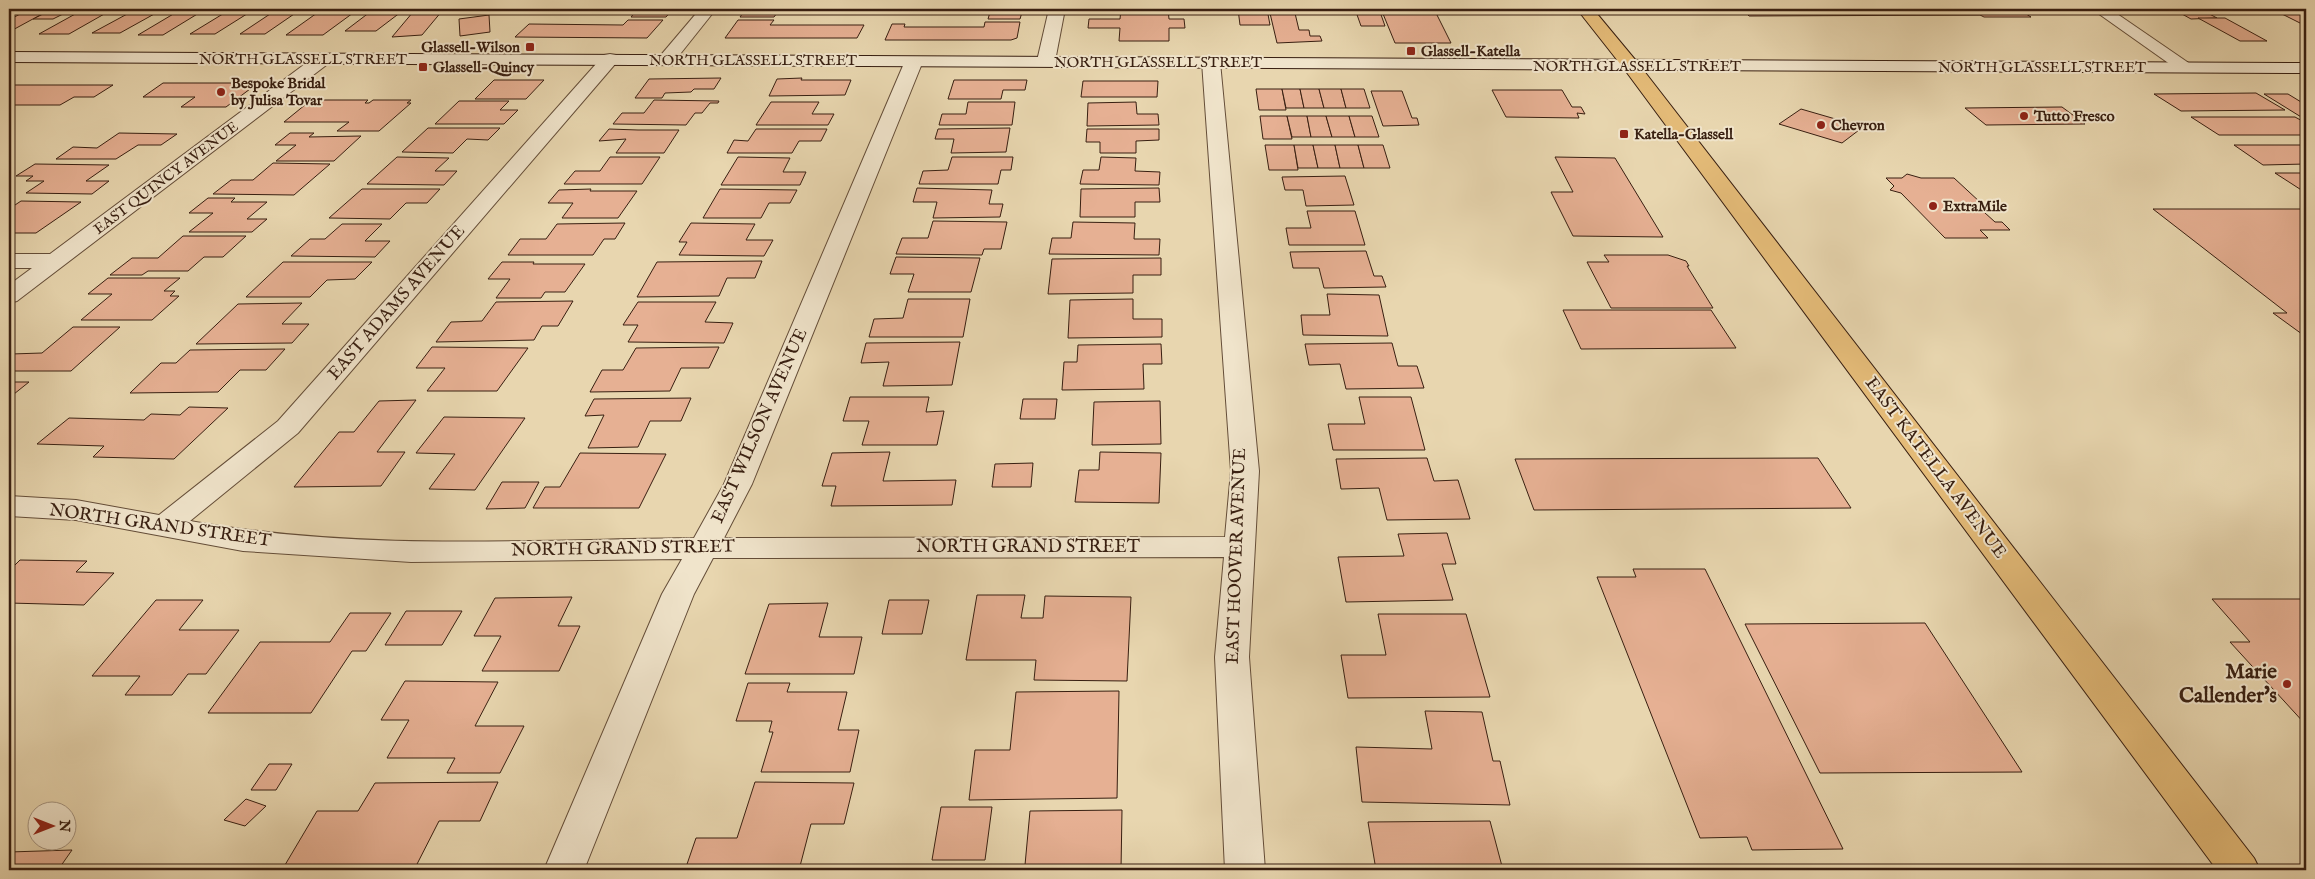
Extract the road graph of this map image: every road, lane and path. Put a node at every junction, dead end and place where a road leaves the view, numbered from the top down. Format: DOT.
graph roads {
  1 [pos="708,9"];
  2 [pos="1057,9"];
  3 [pos="1585,9"];
  4 [pos="2100,9"];
  5 [pos="9,57"];
  6 [pos="323,59"];
  7 [pos="610,60"];
  8 [pos="667,60"];
  9 [pos="914,60"];
  10 [pos="1046,61"];
  11 [pos="1211,62"];
  12 [pos="1631,66"];
  13 [pos="2187,68"];
  14 [pos="2306,68"];
  15 [pos="9,260"];
  16 [pos="56,261"];
  17 [pos="9,296"];
  18 [pos="9,506"];
  19 [pos="165,526"];
  20 [pos="1240,547"];
  21 [pos="704,548"];
  22 [pos="564,870"];
  23 [pos="1246,870"];
  24 [pos="2240,870"];
  1 -- 8 [label="street"];
  2 -- 10 [label="street"];
  3 -- 12 [label="main road, EAST KATELLA AVENUE"];
  4 -- 13 [label="street"];
  5 -- 6 [label="street, NORTH GLASSELL STREET"];
  6 -- 7 [label="street, NORTH GLASSELL STREET"];
  6 -- 16 [label="street, EAST QUINCY AVENUE"];
  7 -- 8 [label="street, NORTH GLASSELL STREET"];
  7 -- 19 [label="street, EAST ADAMS AVENUE"];
  8 -- 9 [label="street, NORTH GLASSELL STREET"];
  9 -- 10 [label="street, NORTH GLASSELL STREET"];
  9 -- 21 [label="street, EAST WILSON AVENUE"];
  10 -- 11 [label="street, NORTH GLASSELL STREET"];
  11 -- 12 [label="street, NORTH GLASSELL STREET"];
  11 -- 20 [label="street, EAST HOOVER AVENUE"];
  12 -- 13 [label="street, NORTH GLASSELL STREET"];
  12 -- 24 [label="main road, EAST KATELLA AVENUE"];
  13 -- 14 [label="street, NORTH GLASSELL STREET"];
  15 -- 16 [label="street"];
  16 -- 17 [label="street, EAST QUINCY AVENUE"];
  18 -- 19 [label="street, NORTH GRAND STREET"];
  19 -- 21 [label="street, NORTH GRAND STREET"];
  20 -- 21 [label="street, NORTH GRAND STREET"];
  20 -- 23 [label="street, EAST HOOVER AVENUE"];
  21 -- 22 [label="street, EAST WILSON AVENUE"];
}
